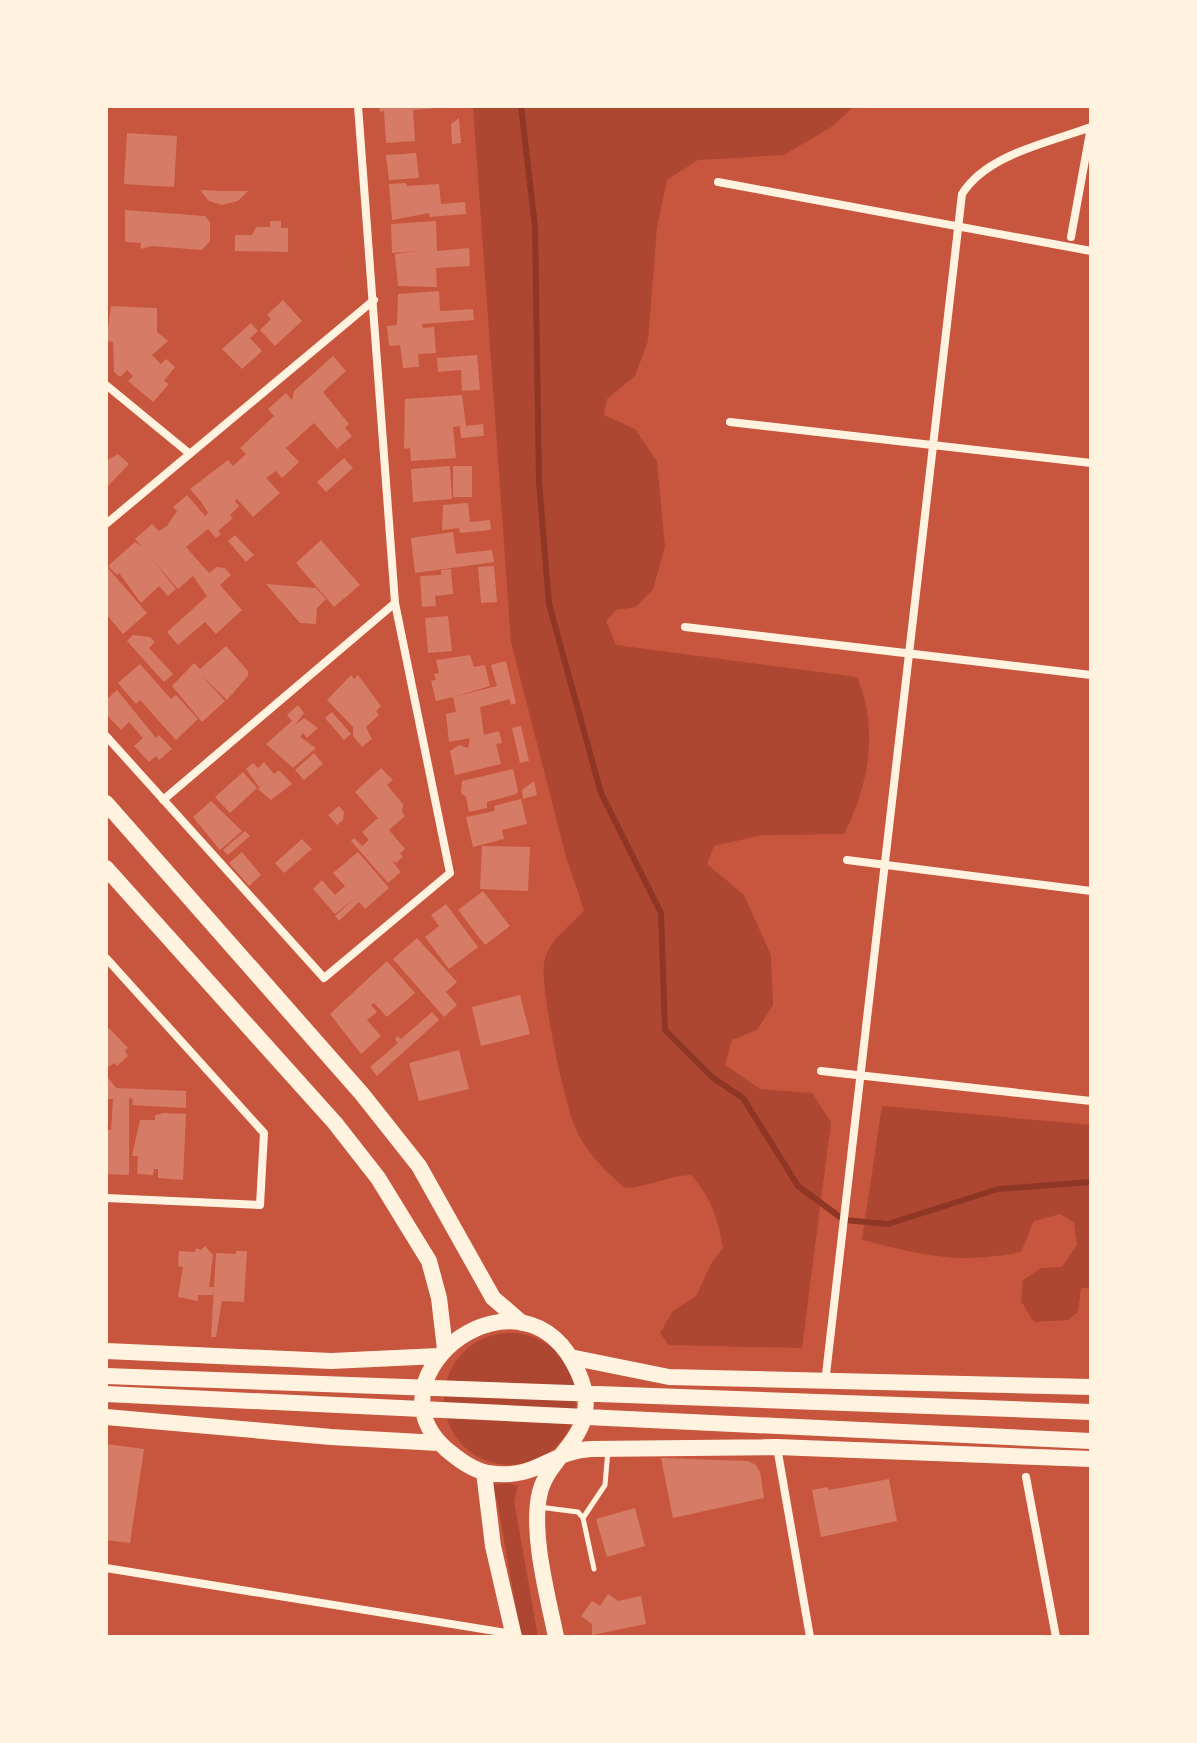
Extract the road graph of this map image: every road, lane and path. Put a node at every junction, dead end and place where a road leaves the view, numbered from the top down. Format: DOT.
graph roads {
  1 [pos="358,106"];
  2 [pos="718,182"];
  3 [pos="959,225"];
  4 [pos="1071,237"];
  5 [pos="1091,251"];
  6 [pos="374,300"];
  7 [pos="106,385"];
  8 [pos="730,422"];
  9 [pos="932,443"];
  10 [pos="190,454"];
  11 [pos="1091,463"];
  12 [pos="106,524"];
  13 [pos="395,603"];
  14 [pos="685,627"];
  15 [pos="908,654"];
  16 [pos="1091,675"];
  17 [pos="106,736"];
  18 [pos="163,800"];
  19 [pos="106,803"];
  20 [pos="847,860"];
  21 [pos="884,863"];
  22 [pos="106,868"];
  23 [pos="1091,891"];
  24 [pos="106,958"];
  25 [pos="821,1071"];
  26 [pos="859,1076"];
  27 [pos="1091,1101"];
  28 [pos="106,1198"];
  29 [pos="523,1324"];
  30 [pos="106,1351"];
  31 [pos="442,1353"];
  32 [pos="570,1357"];
  33 [pos="106,1376"];
  34 [pos="825,1384"];
  35 [pos="1091,1387"];
  36 [pos="106,1394"];
  37 [pos="1091,1412"];
  38 [pos="106,1417"];
  39 [pos="1091,1441"];
  40 [pos="439,1443"];
  41 [pos="777,1447"];
  42 [pos="608,1449"];
  43 [pos="569,1450"];
  44 [pos="1091,1459"];
  45 [pos="484,1472"];
  46 [pos="1026,1477"];
  47 [pos="538,1507"];
  48 [pos="583,1518"];
  49 [pos="106,1568"];
  50 [pos="594,1569"];
  51 [pos="514,1636"];
  52 [pos="556,1637"];
  53 [pos="810,1637"];
  54 [pos="1056,1637"];
  1 -- 6 [label="street"];
  2 -- 3 [label="street"];
  3 -- 4 [label="street"];
  3 -- 5 [label="street"];
  3 -- 9 [label="street"];
  6 -- 10 [label="street"];
  6 -- 13 [label="street"];
  7 -- 10 [label="street"];
  8 -- 9 [label="street"];
  9 -- 11 [label="street"];
  9 -- 15 [label="street"];
  10 -- 12 [label="street"];
  13 -- 18 [label="street"];
  13 -- 18 [label="street"];
  14 -- 15 [label="street"];
  15 -- 16 [label="street"];
  15 -- 21 [label="street"];
  17 -- 18 [label="street"];
  19 -- 29 [label="main road"];
  20 -- 21 [label="street"];
  21 -- 23 [label="street"];
  21 -- 26 [label="street"];
  22 -- 31 [label="main road"];
  24 -- 28 [label="street"];
  25 -- 26 [label="street"];
  26 -- 27 [label="street"];
  26 -- 34 [label="street"];
  29 -- 31 [label="main road"];
  29 -- 32 [label="main road"];
  30 -- 31 [label="main road"];
  31 -- 40 [label="main road"];
  32 -- 34 [label="main road"];
  32 -- 43 [label="main road"];
  33 -- 37 [label="main road"];
  34 -- 35 [label="main road"];
  36 -- 39 [label="main road"];
  38 -- 40 [label="main road"];
  40 -- 45 [label="main road"];
  41 -- 42 [label="main road"];
  41 -- 44 [label="main road"];
  41 -- 53 [label="street"];
  42 -- 43 [label="main road"];
  42 -- 48 [label="lane"];
  43 -- 45 [label="main road"];
  43 -- 47 [label="main road"];
  45 -- 51 [label="main road"];
  46 -- 54 [label="street"];
  47 -- 48 [label="lane"];
  47 -- 52 [label="main road"];
  48 -- 50 [label="lane"];
  49 -- 51 [label="street"];
}
